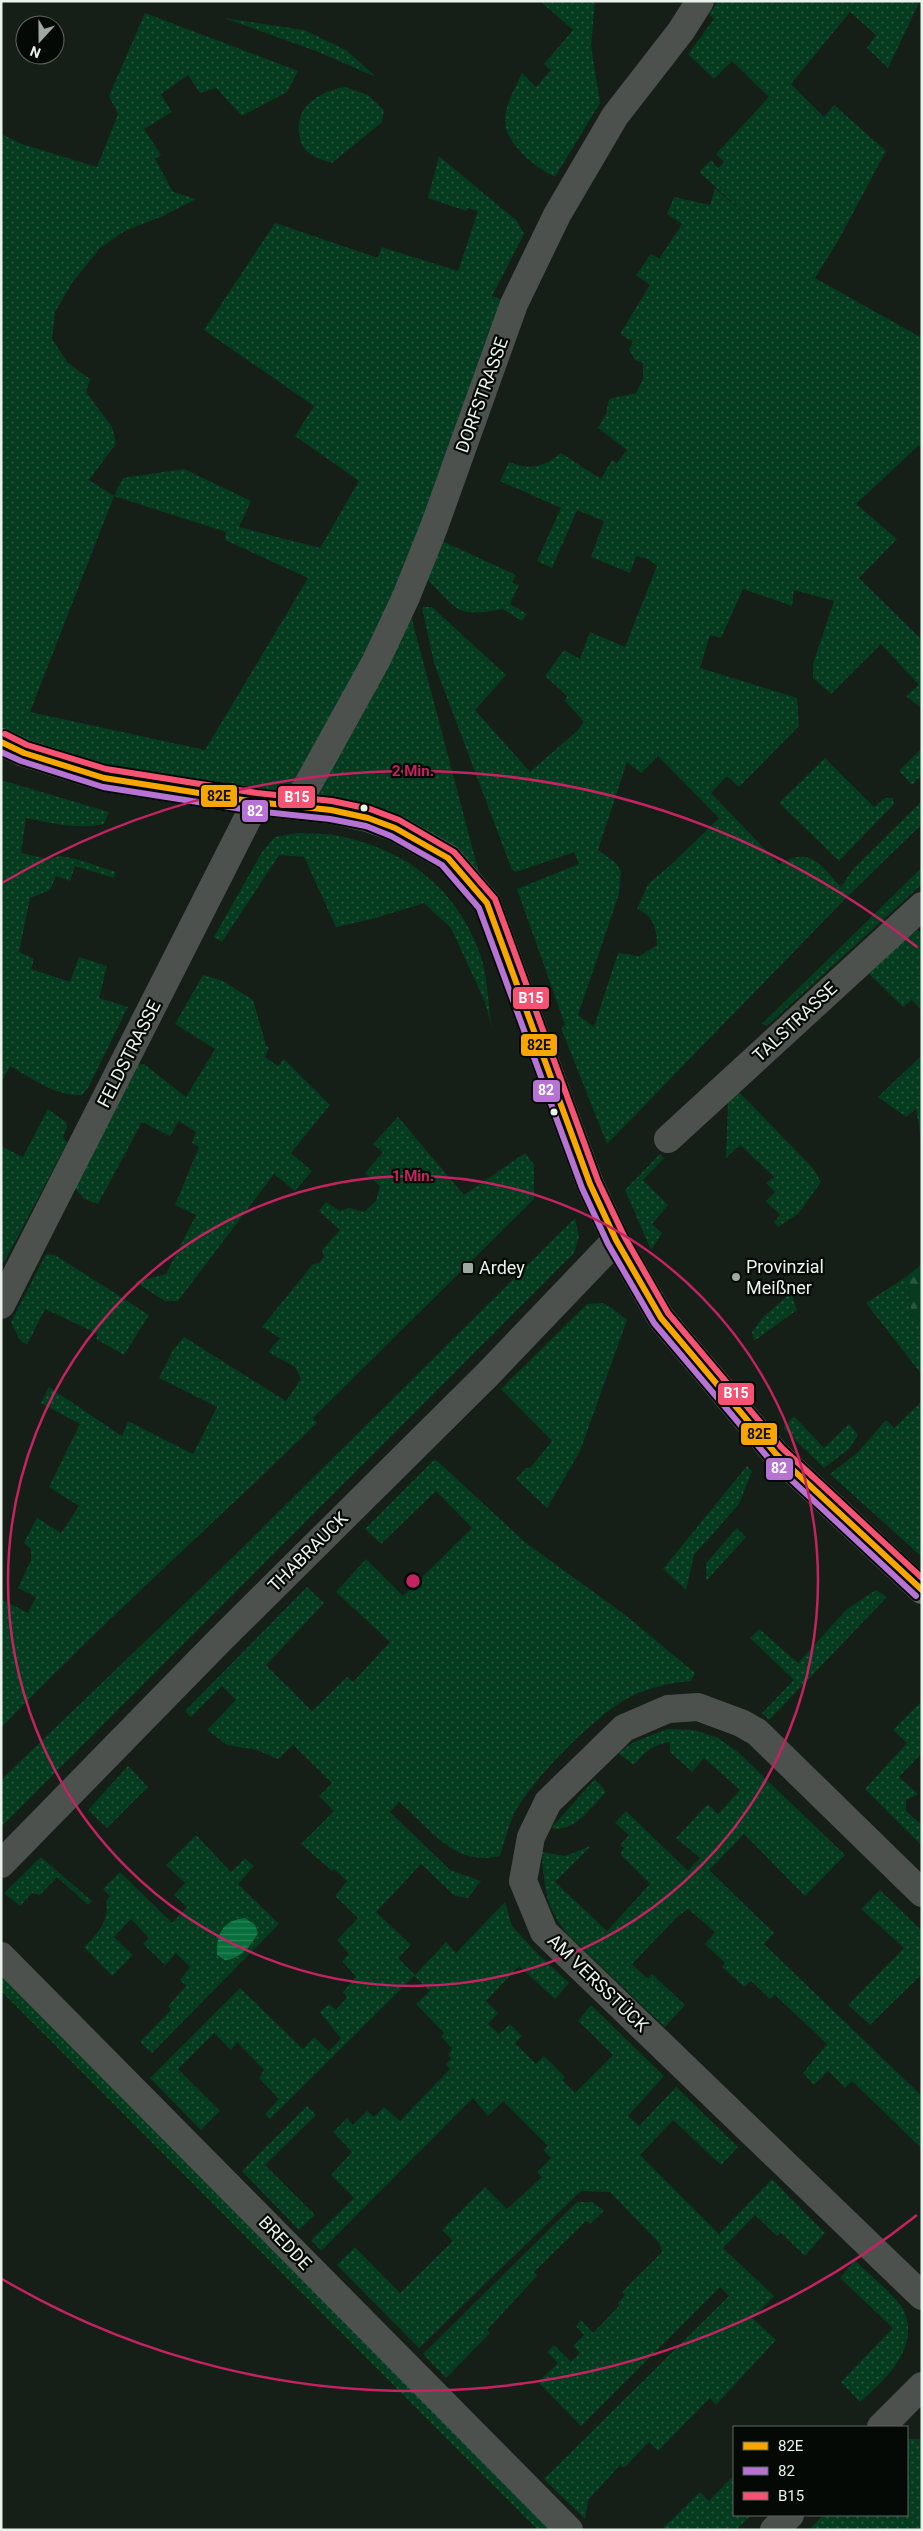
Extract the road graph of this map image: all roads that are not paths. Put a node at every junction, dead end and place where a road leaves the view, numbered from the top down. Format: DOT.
graph roads {
  1 [pos="700,1"];
  2 [pos="1,742"];
  3 [pos="256,802"];
  4 [pos="296,806"];
  5 [pos="922,906"];
  6 [pos="668,1139"];
  7 [pos="616,1240"];
  8 [pos="1,1305"];
  9 [pos="922,1590"];
  10 [pos="1,1864"];
  11 [pos="922,1892"];
  12 [pos="1,1956"];
  13 [pos="922,2296"];
  14 [pos="919,2396"];
  15 [pos="882,2426"];
  16 [pos="789,2516"];
  17 [pos="569,2530"];
  18 [pos="774,2530"];
  1 -- 4 [label="street, DORFSTRASSE"];
  2 -- 3 [label="main road"];
  3 -- 4 [label="main road"];
  3 -- 8 [label="street, FELDSTRASSE"];
  4 -- 7 [label="main road"];
  5 -- 6 [label="street, TALSTRASSE"];
  7 -- 9 [label="main road"];
  7 -- 10 [label="street, THABRAUCK"];
  11 -- 13 [label="street, AM VERSSTÜCK"];
  12 -- 17 [label="street, BREDDE"];
  14 -- 15 [label="street"];
  16 -- 18 [label="street"];
}
